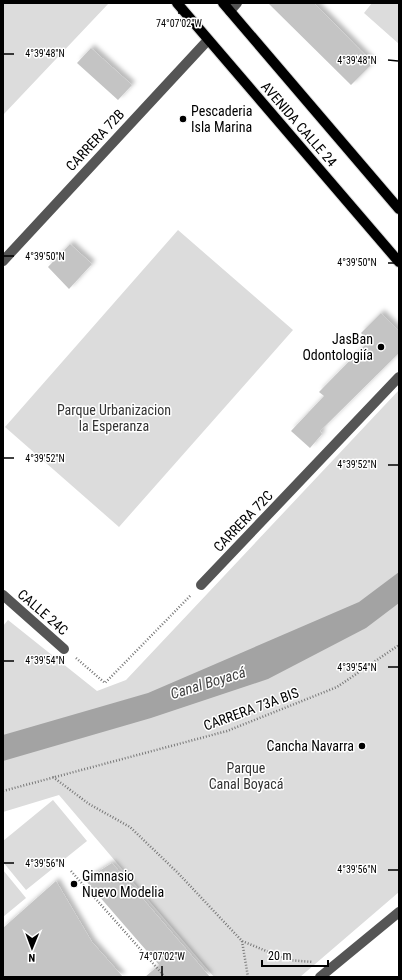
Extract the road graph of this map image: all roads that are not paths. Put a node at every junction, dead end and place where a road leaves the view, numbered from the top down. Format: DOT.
graph roads {
  1 [pos="177,3"];
  2 [pos="237,3"];
  3 [pos="227,7"];
  4 [pos="208,40"];
  5 [pos="399,209"];
  6 [pos="3,261"];
  7 [pos="399,262"];
  8 [pos="399,377"];
  9 [pos="201,585"];
  10 [pos="3,595"];
  11 [pos="64,649"];
  12 [pos="399,912"];
  13 [pos="320,977"];
  1 -- 4 [label="main road, AVENIDA CALLE 24"];
  2 -- 3 [label="street"];
  3 -- 5 [label="main road, AVENIDA CALLE 24"];
  4 -- 6 [label="street, CARRERA 72B"];
  4 -- 7 [label="main road, AVENIDA CALLE 24"];
  8 -- 9 [label="street, CARRERA 72C"];
  10 -- 11 [label="street, CALLE 24C"];
  12 -- 13 [label="street"];
}
